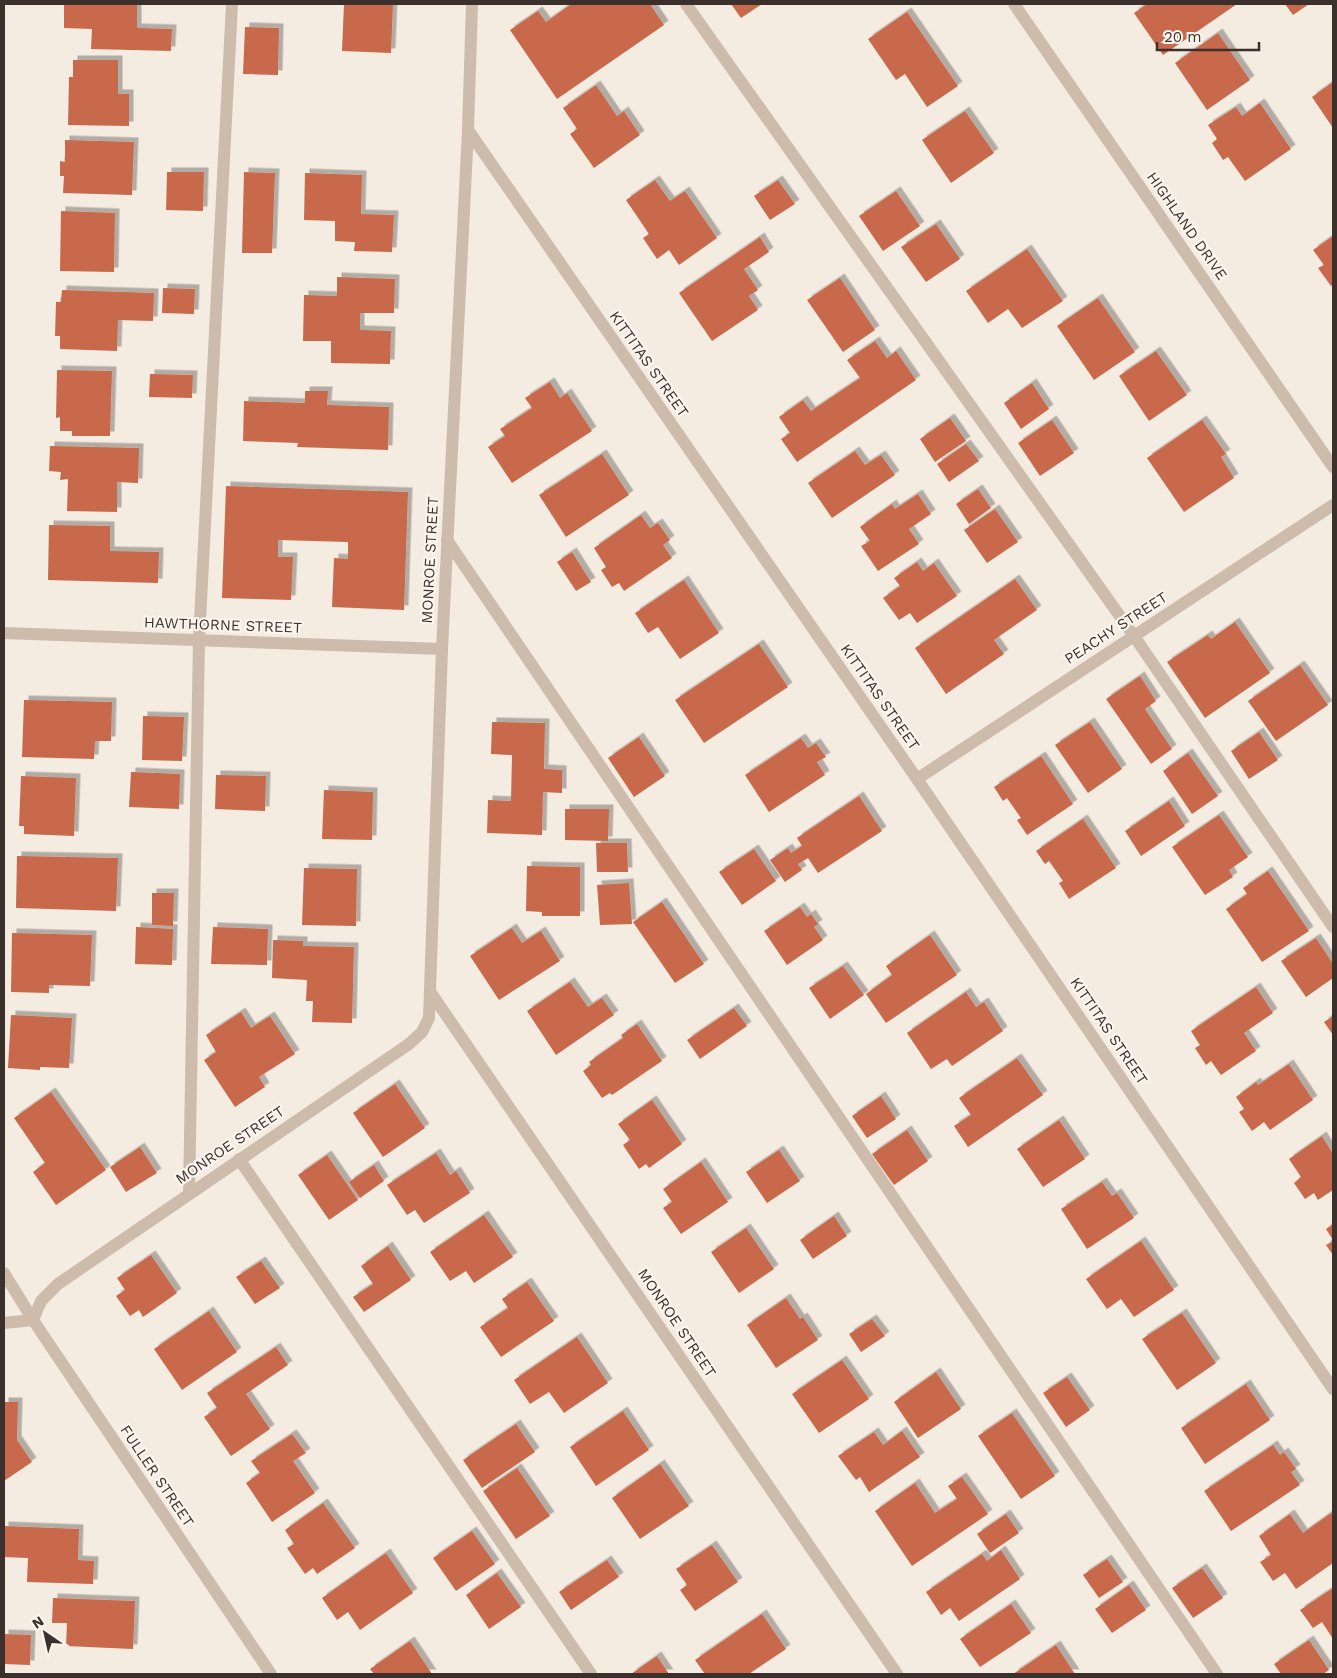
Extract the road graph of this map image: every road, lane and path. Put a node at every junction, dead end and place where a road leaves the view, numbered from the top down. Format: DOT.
graph roads {
  1 [pos="232,4"];
  2 [pos="472,4"];
  3 [pos="686,4"];
  4 [pos="1014,4"];
  5 [pos="468,130"];
  6 [pos="1333,468"];
  7 [pos="1333,505"];
  8 [pos="447,540"];
  9 [pos="4,633"];
  10 [pos="1134,636"];
  11 [pos="199,640"];
  12 [pos="442,649"];
  13 [pos="918,779"];
  14 [pos="1333,928"];
  15 [pos="430,991"];
  16 [pos="239,1159"];
  17 [pos="189,1193"];
  18 [pos="4,1273"];
  19 [pos="33,1320"];
  20 [pos="4,1323"];
  21 [pos="1333,1389"];
  22 [pos="271,1674"];
  23 [pos="591,1674"];
  24 [pos="897,1674"];
  25 [pos="1217,1674"];
  1 -- 11 [label="street"];
  2 -- 5 [label="street"];
  3 -- 10 [label="street"];
  4 -- 6 [label="street, HIGHLAND DRIVE"];
  5 -- 8 [label="street, MONROE STREET"];
  5 -- 13 [label="street, KITTITAS STREET"];
  7 -- 10 [label="street, PEACHY STREET"];
  8 -- 12 [label="street, MONROE STREET"];
  8 -- 25 [label="street"];
  9 -- 11 [label="street, HAWTHORNE STREET"];
  10 -- 13 [label="street, PEACHY STREET"];
  10 -- 14 [label="street"];
  11 -- 12 [label="street, HAWTHORNE STREET"];
  11 -- 17 [label="street"];
  12 -- 15 [label="street, MONROE STREET"];
  13 -- 21 [label="street, KITTITAS STREET"];
  15 -- 16 [label="street, MONROE STREET"];
  15 -- 24 [label="street, MONROE STREET"];
  16 -- 17 [label="street, MONROE STREET"];
  16 -- 23 [label="street"];
  17 -- 19 [label="street, MONROE STREET"];
  18 -- 19 [label="street, FULLER STREET"];
  19 -- 20 [label="street"];
  19 -- 22 [label="street, FULLER STREET"];
}
